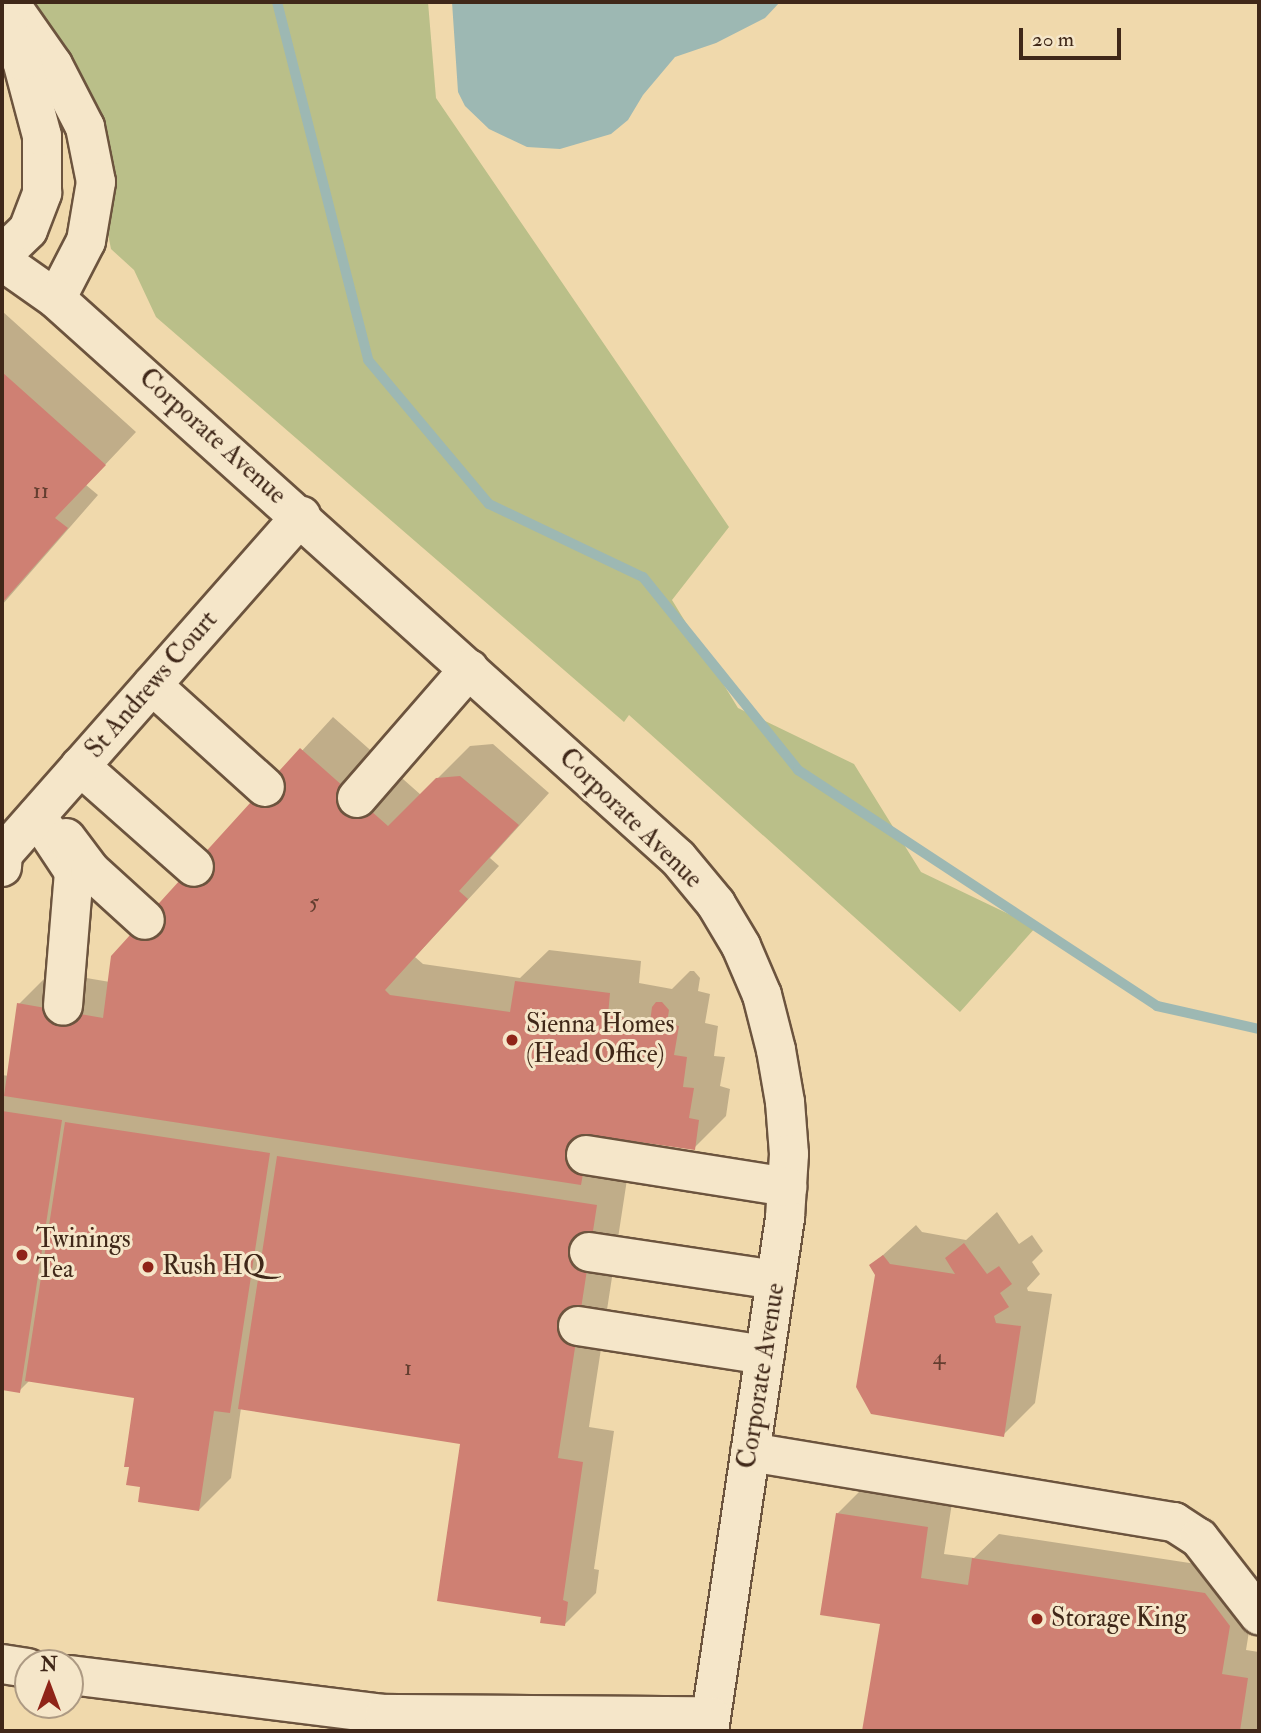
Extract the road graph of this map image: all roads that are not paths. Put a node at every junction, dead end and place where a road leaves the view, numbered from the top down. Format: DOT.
graph roads {
  1 [pos="9,2"];
  2 [pos="2,20"];
  3 [pos="2,255"];
  4 [pos="2,261"];
  5 [pos="56,299"];
  6 [pos="301,516"];
  7 [pos="469,669"];
  8 [pos="152,685"];
  9 [pos="80,766"];
  10 [pos="265,787"];
  11 [pos="357,798"];
  12 [pos="16,837"];
  13 [pos="194,867"];
  14 [pos="145,920"];
  15 [pos="63,1006"];
  16 [pos="586,1155"];
  17 [pos="787,1186"];
  18 [pos="589,1252"];
  19 [pos="776,1280"];
  20 [pos="578,1326"];
  21 [pos="765,1355"];
  22 [pos="750,1452"];
  23 [pos="1259,1615"];
  24 [pos="84,1677"];
  25 [pos="710,1724"];
  1 -- 5 [label="street"];
  2 -- 3 [label="street"];
  4 -- 5 [label="street, Corporate Avenue"];
  5 -- 6 [label="street, Corporate Avenue"];
  6 -- 7 [label="street, Corporate Avenue"];
  6 -- 8 [label="street, St Andrews Court"];
  7 -- 11 [label="street"];
  7 -- 17 [label="street, Corporate Avenue"];
  8 -- 9 [label="street, St Andrews Court"];
  8 -- 10 [label="street"];
  9 -- 12 [label="street, St Andrews Court"];
  9 -- 13 [label="street"];
  12 -- 14 [label="street"];
  12 -- 15 [label="street"];
  16 -- 17 [label="street"];
  17 -- 19 [label="street, Corporate Avenue"];
  18 -- 19 [label="street"];
  19 -- 21 [label="street, Corporate Avenue"];
  20 -- 21 [label="street"];
  21 -- 22 [label="street, Corporate Avenue"];
  22 -- 23 [label="street"];
  22 -- 25 [label="street, Corporate Avenue"];
  24 -- 25 [label="street"];
}
